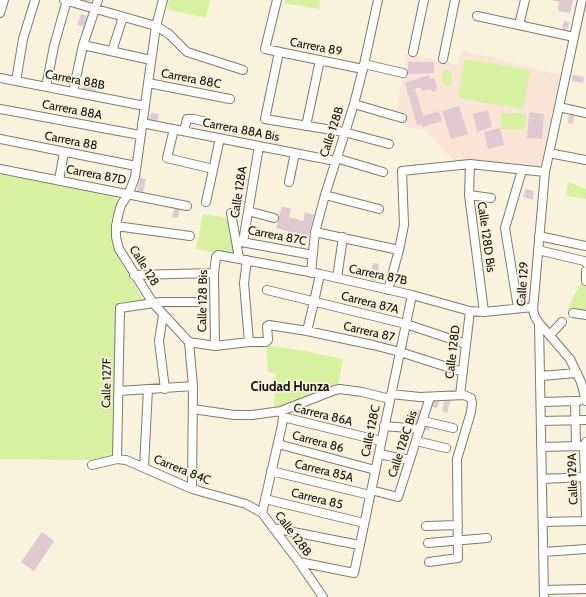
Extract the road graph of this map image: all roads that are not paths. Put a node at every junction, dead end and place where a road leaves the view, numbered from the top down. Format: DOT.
graph roads {
  1 [pos="4,0"];
  2 [pos="35,0"];
  3 [pos="66,0"];
  4 [pos="98,0"];
  5 [pos="163,0"];
  6 [pos="278,0"];
  7 [pos="378,0"];
  8 [pos="424,0"];
  9 [pos="455,0"];
  10 [pos="525,0"];
  11 [pos="582,0"];
  12 [pos="95,9"];
  13 [pos="0,13"];
  14 [pos="477,16"];
  15 [pos="122,17"];
  16 [pos="518,25"];
  17 [pos="156,26"];
  18 [pos="574,37"];
  19 [pos="83,45"];
  20 [pos="112,51"];
  21 [pos="279,52"];
  22 [pos="413,52"];
  23 [pos="443,59"];
  24 [pos="151,60"];
  25 [pos="320,60"];
  26 [pos="364,66"];
  27 [pos="243,70"];
  28 [pos="403,73"];
  29 [pos="0,78"];
  30 [pos="16,81"];
  31 [pos="148,83"];
  32 [pos="46,86"];
  33 [pos="73,92"];
  34 [pos="230,99"];
  35 [pos="354,104"];
  36 [pos="145,106"];
  37 [pos="559,107"];
  38 [pos="0,109"];
  39 [pos="586,113"];
  40 [pos="402,118"];
  41 [pos="206,122"];
  42 [pos="142,123"];
  43 [pos="306,126"];
  44 [pos="174,129"];
  45 [pos="184,131"];
  46 [pos="344,132"];
  47 [pos="140,135"];
  48 [pos="220,138"];
  49 [pos="0,139"];
  50 [pos="389,144"];
  51 [pos="259,146"];
  52 [pos="64,152"];
  53 [pos="295,153"];
  54 [pos="549,153"];
  55 [pos="336,159"];
  56 [pos="586,160"];
  57 [pos="470,164"];
  58 [pos="136,166"];
  59 [pos="0,169"];
  60 [pos="213,169"];
  61 [pos="522,170"];
  62 [pos="383,172"];
  63 [pos="545,172"];
  64 [pos="59,180"];
  65 [pos="289,182"];
  66 [pos="129,193"];
  67 [pos="325,195"];
  68 [pos="469,196"];
  69 [pos="491,198"];
  70 [pos="206,202"];
  71 [pos="187,206"];
  72 [pos="379,208"];
  73 [pos="248,211"];
  74 [pos="231,213"];
  75 [pos="274,218"];
  76 [pos="116,226"];
  77 [pos="315,232"];
  78 [pos="190,236"];
  79 [pos="539,236"];
  80 [pos="343,237"];
  81 [pos="239,241"];
  82 [pos="586,246"];
  83 [pos="399,250"];
  84 [pos="538,250"];
  85 [pos="313,255"];
  86 [pos="217,256"];
  87 [pos="243,259"];
  88 [pos="586,263"];
  89 [pos="586,271"];
  90 [pos="214,273"];
  91 [pos="315,273"];
  92 [pos="134,275"];
  93 [pos="337,278"];
  94 [pos="586,281"];
  95 [pos="268,290"];
  96 [pos="388,290"];
  97 [pos="412,295"];
  98 [pos="198,302"];
  99 [pos="314,302"];
  100 [pos="153,303"];
  101 [pos="533,307"];
  102 [pos="518,308"];
  103 [pos="470,311"];
  104 [pos="484,312"];
  105 [pos="573,313"];
  106 [pos="163,315"];
  107 [pos="586,315"];
  108 [pos="562,322"];
  109 [pos="539,323"];
  110 [pos="406,324"];
  111 [pos="307,331"];
  112 [pos="550,334"];
  113 [pos="189,342"];
  114 [pos="249,342"];
  115 [pos="466,344"];
  116 [pos="215,346"];
  117 [pos="400,352"];
  118 [pos="463,372"];
  119 [pos="577,373"];
  120 [pos="540,376"];
  121 [pos="583,382"];
  122 [pos="193,386"];
  123 [pos="148,389"];
  124 [pos="165,389"];
  125 [pos="119,391"];
  126 [pos="462,395"];
  127 [pos="391,396"];
  128 [pos="430,397"];
  129 [pos="575,401"];
  130 [pos="586,401"];
  131 [pos="541,402"];
  132 [pos="193,409"];
  133 [pos="282,414"];
  134 [pos="576,420"];
  135 [pos="586,420"];
  136 [pos="541,421"];
  137 [pos="422,425"];
  138 [pos="384,426"];
  139 [pos="453,428"];
  140 [pos="381,441"];
  141 [pos="416,441"];
  142 [pos="278,444"];
  143 [pos="582,445"];
  144 [pos="541,447"];
  145 [pos="446,448"];
  146 [pos="379,454"];
  147 [pos="117,459"];
  148 [pos="410,460"];
  149 [pos="92,465"];
  150 [pos="144,467"];
  151 [pos="375,470"];
  152 [pos="272,471"];
  153 [pos="585,477"];
  154 [pos="542,479"];
  155 [pos="192,489"];
  156 [pos="371,492"];
  157 [pos="398,497"];
  158 [pos="265,499"];
  159 [pos="262,513"];
  160 [pos="586,516"];
  161 [pos="586,521"];
  162 [pos="543,522"];
  163 [pos="364,523"];
  164 [pos="458,525"];
  165 [pos="426,526"];
  166 [pos="273,528"];
  167 [pos="487,538"];
  168 [pos="458,540"];
  169 [pos="428,543"];
  170 [pos="359,545"];
  171 [pos="586,549"];
  172 [pos="543,552"];
  173 [pos="299,562"];
  174 [pos="428,562"];
  175 [pos="586,589"];
  176 [pos="544,594"];
  177 [pos="323,597"];
  1 -- 13 [label="street"];
  2 -- 30 [label="street"];
  3 -- 12 [label="street"];
  3 -- 32 [label="street"];
  4 -- 12 [label="street"];
  5 -- 17 [label="street, Calle 128"];
  6 -- 21 [label="street, Carrera 89"];
  7 -- 26 [label="street, Calle 128B"];
  8 -- 22 [label="street"];
  9 -- 23 [label="street"];
  10 -- 16 [label="street"];
  11 -- 18 [label="street, Calle 129"];
  12 -- 15 [label="street"];
  12 -- 19 [label="street"];
  14 -- 16 [label="street"];
  15 -- 17 [label="street"];
  15 -- 20 [label="street"];
  16 -- 18 [label="street"];
  17 -- 24 [label="street, Calle 128"];
  17 -- 27 [label="street"];
  18 -- 37 [label="street, Calle 129"];
  19 -- 20 [label="street"];
  19 -- 33 [label="street"];
  20 -- 24 [label="street"];
  21 -- 25 [label="street, Carrera 89"];
  21 -- 43 [label="street"];
  24 -- 31 [label="street, Calle 128"];
  25 -- 26 [label="street, Carrera 89"];
  25 -- 43 [label="street"];
  26 -- 28 [label="street, Carrera 89"];
  26 -- 35 [label="street, Calle 128B"];
  29 -- 30 [label="street, Carrera 88B"];
  30 -- 32 [label="street, Carrera 88B"];
  31 -- 34 [label="street, Carrera 88C"];
  31 -- 36 [label="street, Calle 128"];
  32 -- 33 [label="street, Carrera 88B"];
  33 -- 36 [label="street, Carrera 88B"];
  35 -- 40 [label="street"];
  35 -- 46 [label="street, Calle 128B"];
  36 -- 42 [label="street, Calle 128"];
  37 -- 39 [label="street"];
  37 -- 54 [label="street, Calle 129"];
  38 -- 47 [label="street, Carrera 88A"];
  41 -- 45 [label="street"];
  42 -- 44 [label="street, Carrera 88A Bis"];
  42 -- 47 [label="street, Calle 128"];
  43 -- 46 [label="street"];
  44 -- 45 [label="street, Carrera 88A Bis"];
  44 -- 60 [label="street"];
  45 -- 48 [label="street, Carrera 88A Bis"];
  46 -- 50 [label="street"];
  46 -- 55 [label="street, Calle 128B"];
  47 -- 58 [label="street, Calle 128"];
  48 -- 51 [label="street, Carrera 88A Bis"];
  48 -- 60 [label="street"];
  49 -- 52 [label="street, Carrera 88"];
  51 -- 53 [label="street, Carrera 88A Bis"];
  51 -- 73 [label="street, Calle 128A"];
  52 -- 58 [label="street, Carrera 88"];
  52 -- 64 [label="street"];
  53 -- 55 [label="street, Carrera 88A Bis"];
  53 -- 65 [label="street"];
  54 -- 56 [label="street"];
  54 -- 63 [label="street, Calle 129"];
  55 -- 62 [label="street, Carrera 88A Bis"];
  55 -- 67 [label="street, Calle 128B"];
  57 -- 61 [label="street"];
  57 -- 68 [label="street, Calle 128D Bis"];
  57 -- 83 [label="street"];
  58 -- 66 [label="street, Calle 128"];
  59 -- 64 [label="street, Carrera 87D"];
  60 -- 70 [label="street"];
  61 -- 63 [label="street"];
  61 -- 102 [label="street"];
  63 -- 79 [label="street, Calle 129"];
  64 -- 66 [label="street, Carrera 87D"];
  66 -- 71 [label="street, Carrera 87D"];
  66 -- 76 [label="street, Calle 128"];
  67 -- 72 [label="street"];
  67 -- 77 [label="street, Calle 128B"];
  68 -- 69 [label="street"];
  68 -- 104 [label="street, Calle 128D Bis"];
  73 -- 75 [label="street"];
  73 -- 81 [label="street, Calle 128A"];
  74 -- 81 [label="street, Calle 128A"];
  76 -- 78 [label="street"];
  76 -- 92 [label="street, Calle 128"];
  77 -- 80 [label="street"];
  77 -- 85 [label="street, Calle 128B"];
  79 -- 82 [label="street"];
  79 -- 84 [label="street, Calle 129"];
  80 -- 83 [label="street"];
  80 -- 93 [label="street"];
  81 -- 85 [label="street, Carrera 87C"];
  81 -- 87 [label="street, Calle 128A"];
  83 -- 96 [label="street"];
  84 -- 88 [label="street"];
  84 -- 101 [label="street, Calle 129"];
  85 -- 91 [label="street, Calle 128B"];
  86 -- 87 [label="street, Carrera 87B"];
  86 -- 90 [label="street, Calle 128 Bis"];
  87 -- 91 [label="street, Carrera 87B"];
  87 -- 114 [label="street, Calle 128A"];
  89 -- 94 [label="street"];
  90 -- 92 [label="street"];
  90 -- 116 [label="street, Calle 128 Bis"];
  91 -- 93 [label="street, Carrera 87B"];
  91 -- 99 [label="street, Calle 128B"];
  92 -- 100 [label="street, Calle 128"];
  93 -- 96 [label="street, Carrera 87B"];
  95 -- 99 [label="street, Carrera 87A"];
  96 -- 97 [label="street, Carrera 87B"];
  97 -- 103 [label="street, Carrera 87B"];
  97 -- 110 [label="street, Calle 128C"];
  98 -- 100 [label="street, Calle 128 Bis"];
  99 -- 110 [label="street, Carrera 87A"];
  99 -- 111 [label="street, Calle 128B"];
  100 -- 106 [label="street, Calle 128"];
  100 -- 125 [label="street, Calle 127F"];
  101 -- 102 [label="street, Carrera 87B"];
  101 -- 109 [label="street, Calle 129"];
  102 -- 104 [label="street, Carrera 87B"];
  103 -- 104 [label="street, Carrera 87B"];
  103 -- 115 [label="street, Calle 128D"];
  105 -- 107 [label="street"];
  106 -- 113 [label="street, Calle 128"];
  106 -- 124 [label="street"];
  108 -- 112 [label="street"];
  109 -- 112 [label="street"];
  109 -- 120 [label="street, Calle 129"];
  110 -- 115 [label="street, Carrera 87A"];
  110 -- 117 [label="street, Calle 128C"];
  111 -- 114 [label="street, Carrera 87"];
  111 -- 117 [label="street, Carrera 87"];
  112 -- 119 [label="street"];
  113 -- 116 [label="street"];
  113 -- 122 [label="street"];
  114 -- 116 [label="street"];
  115 -- 118 [label="street, Calle 128D"];
  117 -- 118 [label="street, Carrera 87"];
  117 -- 127 [label="street, Calle 128C"];
  118 -- 126 [label="street, Calle 128D"];
  119 -- 120 [label="street"];
  119 -- 121 [label="street"];
  120 -- 131 [label="street, Calle 129"];
  121 -- 130 [label="street"];
  122 -- 124 [label="street"];
  122 -- 132 [label="street"];
  123 -- 124 [label="street"];
  123 -- 125 [label="street"];
  123 -- 150 [label="street"];
  125 -- 147 [label="street, Calle 127F"];
  126 -- 128 [label="street"];
  126 -- 164 [label="street"];
  127 -- 128 [label="street"];
  127 -- 133 [label="street"];
  127 -- 138 [label="street, Calle 128C"];
  128 -- 137 [label="street, Calle 128C Bis"];
  129 -- 130 [label="street"];
  129 -- 131 [label="street"];
  129 -- 134 [label="street, Calle 129A"];
  131 -- 136 [label="street, Calle 129"];
  132 -- 133 [label="street"];
  132 -- 155 [label="street"];
  133 -- 140 [label="street, Carrera 86A"];
  133 -- 142 [label="street, Calle 128B"];
  134 -- 135 [label="street"];
  134 -- 136 [label="street"];
  134 -- 143 [label="street, Calle 129A"];
  136 -- 144 [label="street, Calle 129"];
  137 -- 138 [label="street"];
  137 -- 139 [label="street"];
  137 -- 141 [label="street, Calle 128C Bis"];
  138 -- 140 [label="street, Calle 128C"];
  140 -- 146 [label="street, Calle 128C"];
  141 -- 145 [label="street"];
  141 -- 148 [label="street, Calle 128C Bis"];
  142 -- 151 [label="street, Carrera 86"];
  142 -- 152 [label="street, Calle 128B"];
  143 -- 144 [label="street"];
  143 -- 153 [label="street, Calle 129A"];
  144 -- 154 [label="street, Calle 129"];
  146 -- 148 [label="street"];
  146 -- 151 [label="street, Calle 128C"];
  147 -- 149 [label="street, Carrera 84C"];
  147 -- 150 [label="street, Carrera 84C"];
  148 -- 157 [label="street, Calle 128C Bis"];
  150 -- 155 [label="street, Carrera 84C"];
  151 -- 156 [label="street, Calle 128C"];
  152 -- 156 [label="street, Carrera 85A"];
  152 -- 158 [label="street, Calle 128B"];
  153 -- 154 [label="street"];
  153 -- 160 [label="street, Calle 129A"];
  154 -- 162 [label="street, Calle 129"];
  155 -- 159 [label="street, Carrera 84C"];
  156 -- 157 [label="street, Carrera 85A"];
  156 -- 163 [label="street, Calle 128C"];
  158 -- 159 [label="street, Calle 128B"];
  158 -- 163 [label="street, Carrera 85"];
  159 -- 166 [label="street, Calle 128B"];
  161 -- 162 [label="street"];
  162 -- 172 [label="street, Calle 129"];
  163 -- 170 [label="street, Calle 128C"];
  164 -- 165 [label="street"];
  164 -- 168 [label="street"];
  166 -- 170 [label="street"];
  166 -- 173 [label="street, Calle 128B"];
  167 -- 168 [label="street"];
  168 -- 169 [label="street"];
  168 -- 174 [label="street"];
  170 -- 173 [label="street, Calle 128C"];
  171 -- 172 [label="street"];
  172 -- 176 [label="street, Calle 129"];
  173 -- 177 [label="street, Calle 128B"];
  175 -- 176 [label="street"];
}
